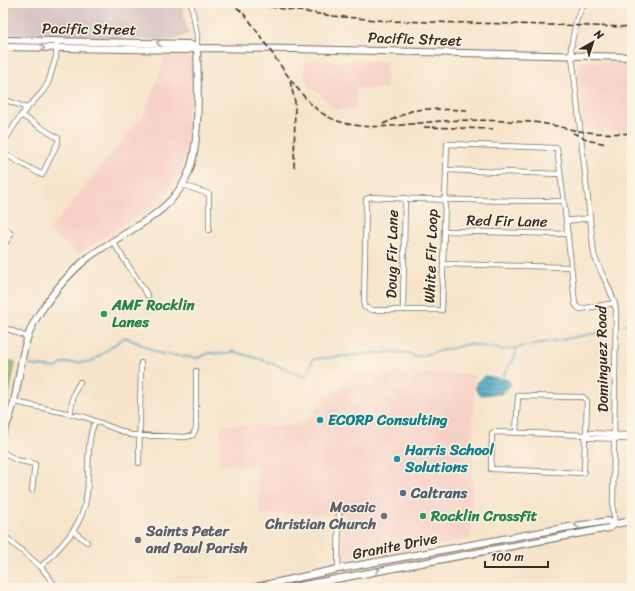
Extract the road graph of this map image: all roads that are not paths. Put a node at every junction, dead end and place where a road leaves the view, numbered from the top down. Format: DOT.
graph roads {
  1 [pos="191,3"];
  2 [pos="584,3"];
  3 [pos="3,40"];
  4 [pos="57,41"];
  5 [pos="3,47"];
  6 [pos="56,48"];
  7 [pos="197,48"];
  8 [pos="572,56"];
  9 [pos="632,57"];
  10 [pos="3,99"];
  11 [pos="27,108"];
  12 [pos="22,115"];
  13 [pos="3,143"];
  14 [pos="3,153"];
  15 [pos="446,170"];
  16 [pos="560,174"];
  17 [pos="183,185"];
  18 [pos="405,198"];
  19 [pos="445,199"];
  20 [pos="564,201"];
  21 [pos="590,218"];
  22 [pos="566,221"];
  23 [pos="3,226"];
  24 [pos="209,230"];
  25 [pos="446,231"];
  26 [pos="568,234"];
  27 [pos="113,242"];
  28 [pos="3,246"];
  29 [pos="444,264"];
  30 [pos="570,267"];
  31 [pos="148,296"];
  32 [pos="615,303"];
  33 [pos="403,310"];
  34 [pos="3,327"];
  35 [pos="27,337"];
  36 [pos="141,363"];
  37 [pos="196,371"];
  38 [pos="80,382"];
  39 [pos="15,402"];
  40 [pos="70,414"];
  41 [pos="95,421"];
  42 [pos="3,432"];
  43 [pos="516,433"];
  44 [pos="586,435"];
  45 [pos="632,435"];
  46 [pos="140,436"];
  47 [pos="614,436"];
  48 [pos="632,439"];
  49 [pos="3,452"];
  50 [pos="139,463"];
  51 [pos="32,490"];
  52 [pos="339,508"];
  53 [pos="632,521"];
  54 [pos="615,524"];
  55 [pos="73,531"];
  56 [pos="3,535"];
  57 [pos="87,542"];
  58 [pos="41,567"];
  59 [pos="338,569"];
  60 [pos="338,578"];
  61 [pos="57,588"];
  62 [pos="252,588"];
  63 [pos="288,588"];
  1 -- 7 [label="street"];
  2 -- 8 [label="street, Dominguez Road"];
  3 -- 4 [label="street, Pacific Street"];
  4 -- 6 [label="street"];
  7 -- 4 [label="street, Pacific Street, one-way"];
  5 -- 6 [label="street, Pacific Street, one-way"];
  6 -- 7 [label="street, Pacific Street"];
  6 -- 11 [label="street"];
  7 -- 8 [label="street, Pacific Street"];
  7 -- 17 [label="street"];
  8 -- 9 [label="street, Pacific Street"];
  8 -- 21 [label="street, Dominguez Road"];
  10 -- 11 [label="street"];
  11 -- 12 [label="street"];
  12 -- 13 [label="street"];
  12 -- 14 [label="street"];
  15 -- 16 [label="street"];
  15 -- 16 [label="street"];
  15 -- 19 [label="street"];
  16 -- 20 [label="street"];
  17 -- 24 [label="street"];
  17 -- 27 [label="street"];
  18 -- 19 [label="street, White Fir Loop"];
  18 -- 33 [label="street, Doug Fir Lane"];
  18 -- 33 [label="street, White Fir Loop"];
  19 -- 20 [label="street"];
  19 -- 25 [label="street, White Fir Loop"];
  20 -- 22 [label="street"];
  21 -- 22 [label="street"];
  21 -- 32 [label="street, Dominguez Road"];
  22 -- 26 [label="street"];
  23 -- 28 [label="street"];
  25 -- 26 [label="street, Red Fir Lane"];
  25 -- 29 [label="street, White Fir Loop"];
  26 -- 30 [label="street"];
  27 -- 31 [label="street"];
  27 -- 35 [label="street"];
  29 -- 30 [label="street"];
  29 -- 33 [label="street, White Fir Loop"];
  30 -- 32 [label="street"];
  32 -- 47 [label="street, Dominguez Road"];
  34 -- 35 [label="street"];
  35 -- 39 [label="street"];
  36 -- 46 [label="street"];
  37 -- 46 [label="street"];
  38 -- 40 [label="street"];
  39 -- 40 [label="street"];
  39 -- 42 [label="street"];
  40 -- 41 [label="street"];
  41 -- 46 [label="street"];
  41 -- 55 [label="street"];
  43 -- 44 [label="street"];
  43 -- 44 [label="street"];
  43 -- 44 [label="street"];
  44 -- 47 [label="street"];
  45 -- 47 [label="street"];
  46 -- 50 [label="street"];
  47 -- 48 [label="street"];
  47 -- 54 [label="street, Dominguez Road"];
  49 -- 51 [label="street"];
  52 -- 59 [label="street"];
  53 -- 54 [label="street, Granite Drive"];
  54 -- 59 [label="street, Granite Drive, one-way"];
  60 -- 54 [label="street, Granite Drive, one-way"];
  55 -- 57 [label="street"];
  55 -- 58 [label="street"];
  56 -- 58 [label="street"];
  58 -- 61 [label="street"];
  59 -- 60 [label="street"];
  59 -- 62 [label="street, Granite Drive"];
  60 -- 63 [label="street, Granite Drive"];
}
